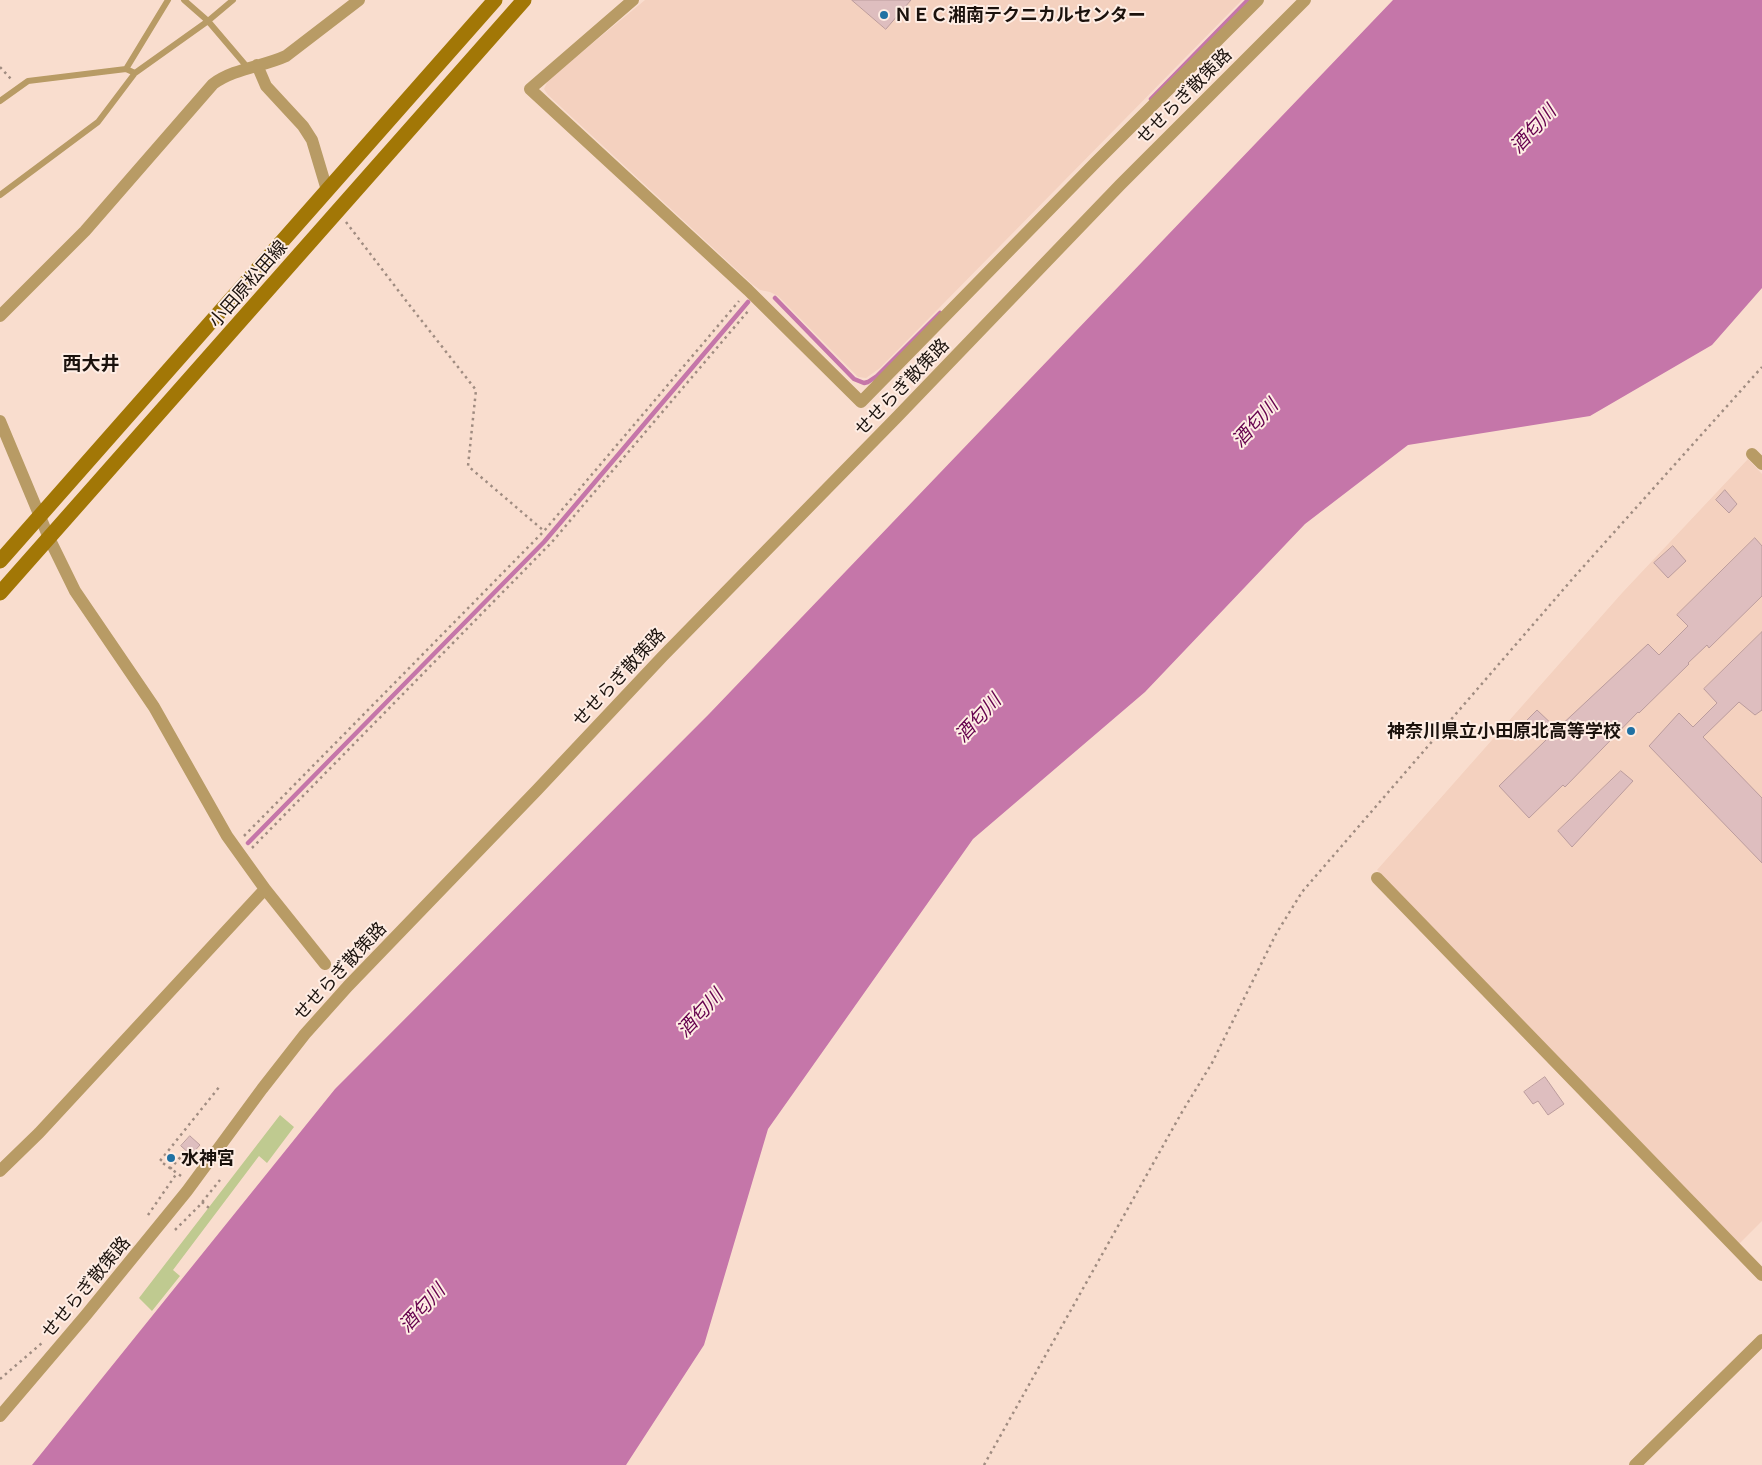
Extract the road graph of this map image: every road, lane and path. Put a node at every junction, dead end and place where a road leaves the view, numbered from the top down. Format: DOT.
graph roads {
  1 [pos="168,0"];
  2 [pos="184,0"];
  3 [pos="233,0"];
  4 [pos="358,0"];
  5 [pos="495,0"];
  6 [pos="524,0"];
  7 [pos="633,0"];
  8 [pos="1258,0"];
  9 [pos="1306,0"];
  10 [pos="208,22"];
  11 [pos="252,66"];
  12 [pos="0,67"];
  13 [pos="126,68"];
  14 [pos="135,73"];
  15 [pos="18,88"];
  16 [pos="0,101"];
  17 [pos="327,190"];
  18 [pos="0,195"];
  19 [pos="338,211"];
  20 [pos="748,290"];
  21 [pos="758,300"];
  22 [pos="0,316"];
  23 [pos="1762,368"];
  24 [pos="0,420"];
  25 [pos="1752,454"];
  26 [pos="1762,464"];
  27 [pos="40,516"];
  28 [pos="544,531"];
  29 [pos="49,538"];
  30 [pos="0,561"];
  31 [pos="0,593"];
  32 [pos="234,846"];
  33 [pos="242,857"];
  34 [pos="1378,878"];
  35 [pos="265,889"];
  36 [pos="325,964"];
  37 [pos="220,1086"];
  38 [pos="185,1152"];
  39 [pos="170,1169"];
  40 [pos="0,1171"];
  41 [pos="177,1174"];
  42 [pos="1762,1275"];
  43 [pos="1762,1340"];
  44 [pos="0,1416"];
  45 [pos="984,1465"];
  46 [pos="1635,1465"];
  1 -- 13 [label="lane"];
  2 -- 10 [label="lane"];
  3 -- 10 [label="lane"];
  4 -- 11 [label="street"];
  5 -- 17 [label="main road, 小田原松田線"];
  6 -- 19 [label="main road, 小田原松田線"];
  7 -- 20 [label="street"];
  8 -- 21 [label="street"];
  9 -- 44 [label="street, せせらぎ散策路"];
  10 -- 11 [label="lane"];
  10 -- 14 [label="lane"];
  11 -- 17 [label="street"];
  11 -- 22 [label="street"];
  12 -- 15 [label="path"];
  13 -- 14 [label="lane"];
  13 -- 15 [label="lane"];
  14 -- 18 [label="lane"];
  15 -- 16 [label="lane"];
  17 -- 27 [label="main road, 小田原松田線"];
  19 -- 28 [label="path"];
  19 -- 29 [label="main road, 小田原松田線"];
  20 -- 21 [label="street"];
  20 -- 28 [label="path"];
  21 -- 33 [label="path"];
  23 -- 45 [label="path"];
  24 -- 27 [label="street"];
  25 -- 26 [label="street"];
  27 -- 29 [label="street"];
  27 -- 30 [label="main road, 小田原松田線"];
  28 -- 32 [label="path"];
  29 -- 31 [label="main road, 小田原松田線"];
  29 -- 32 [label="street"];
  32 -- 33 [label="street"];
  33 -- 35 [label="street"];
  34 -- 42 [label="street"];
  35 -- 36 [label="street"];
  35 -- 40 [label="street"];
  37 -- 39 [label="path"];
  38 -- 39 [label="path"];
  39 -- 41 [label="path"];
  43 -- 46 [label="street"];
}
